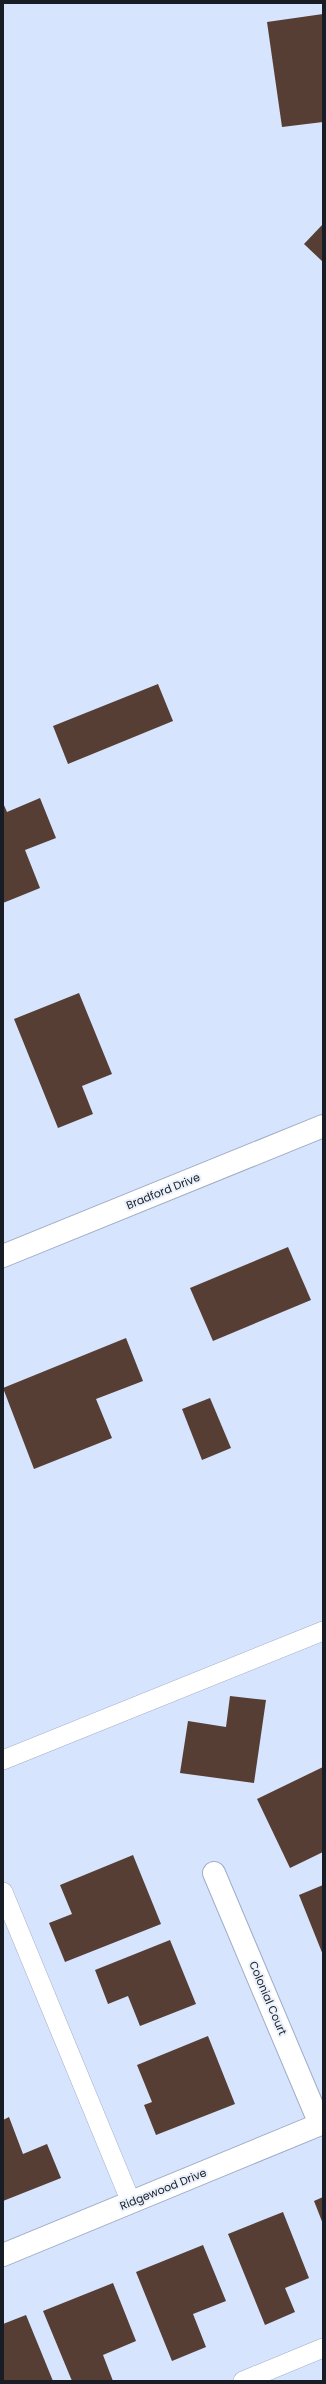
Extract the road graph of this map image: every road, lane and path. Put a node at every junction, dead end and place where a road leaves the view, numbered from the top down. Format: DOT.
graph roads {
  1 [pos="323,1126"];
  2 [pos="3,1256"];
  3 [pos="323,1631"];
  4 [pos="3,1760"];
  5 [pos="214,1873"];
  6 [pos="3,1892"];
  7 [pos="321,2123"];
  8 [pos="131,2202"];
  9 [pos="3,2255"];
  10 [pos="323,2348"];
  11 [pos="243,2381"];
  1 -- 2 [label="street, Bradford Drive"];
  3 -- 4 [label="lane"];
  5 -- 7 [label="street, Colonial Court"];
  6 -- 8 [label="lane"];
  7 -- 8 [label="street, Ridgewood Drive"];
  8 -- 9 [label="street, Ridgewood Drive"];
  10 -- 11 [label="lane"];
}
